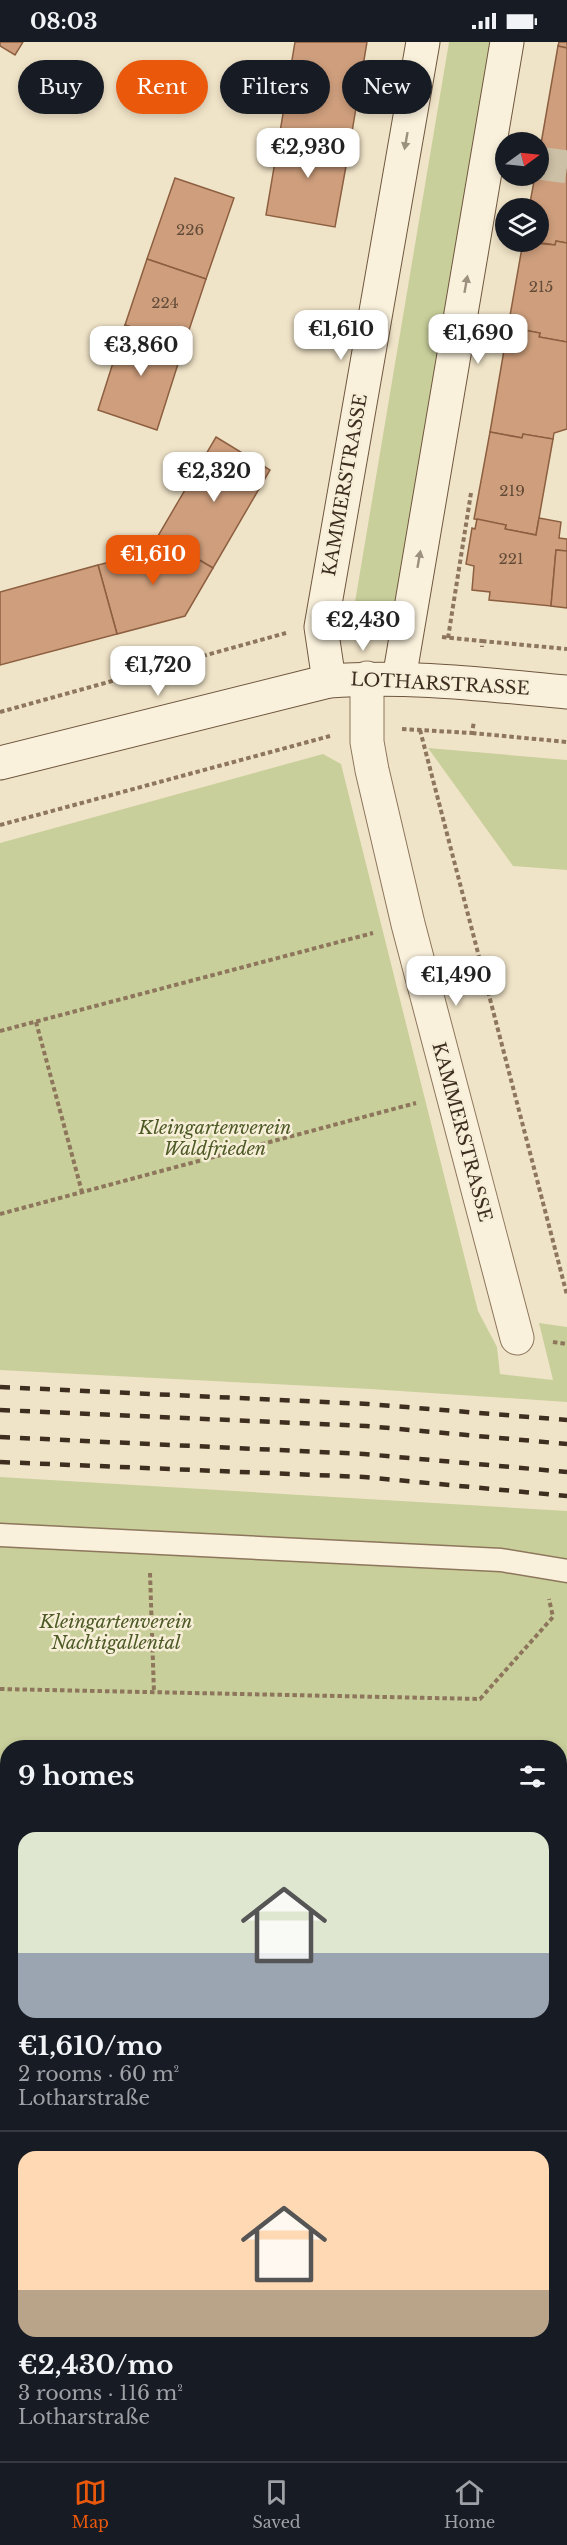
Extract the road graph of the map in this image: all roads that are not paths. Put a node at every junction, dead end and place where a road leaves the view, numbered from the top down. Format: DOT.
graph roads {
  1 [pos="423,42"];
  2 [pos="507,42"];
  3 [pos="499,132"];
  4 [pos="495,166"];
  5 [pos="383,678"];
  6 [pos="329,681"];
  7 [pos="567,692"];
  8 [pos="0,763"];
  9 [pos="517,1338"];
  10 [pos="0,1534"];
  11 [pos="567,1571"];
  1 -- 6 [label="street, KAMMERSTRASSE, one-way"];
  2 -- 3 [label="street, KAMMERSTRASSE"];
  5 -- 4 [label="street, KAMMERSTRASSE, one-way"];
  5 -- 6 [label="street, LOTHARSTRASSE"];
  5 -- 7 [label="street, LOTHARSTRASSE"];
  5 -- 9 [label="street, KAMMERSTRASSE"];
  6 -- 8 [label="street, LOTHARSTRASSE"];
  10 -- 11 [label="lane"];
}
